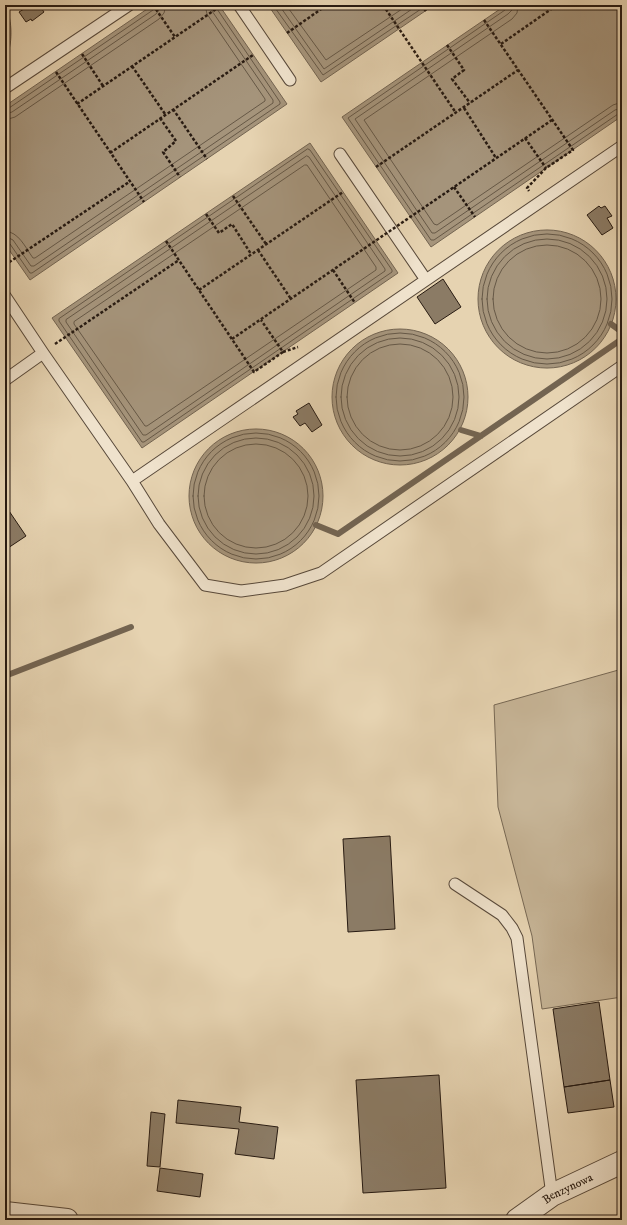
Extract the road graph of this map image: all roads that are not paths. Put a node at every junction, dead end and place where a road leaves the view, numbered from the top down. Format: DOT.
graph roads {
  1 [pos="129,5"];
  2 [pos="239,5"];
  3 [pos="290,80"];
  4 [pos="5,88"];
  5 [pos="622,146"];
  6 [pos="340,154"];
  7 [pos="426,280"];
  8 [pos="5,296"];
  9 [pos="43,353"];
  10 [pos="622,366"];
  11 [pos="5,380"];
  12 [pos="132,481"];
  13 [pos="454,884"];
  14 [pos="622,1162"];
  15 [pos="552,1196"];
  16 [pos="5,1213"];
  17 [pos="67,1220"];
  18 [pos="517,1220"];
  1 -- 4 [label="lane"];
  2 -- 3 [label="lane"];
  5 -- 7 [label="lane"];
  6 -- 7 [label="lane"];
  7 -- 12 [label="lane"];
  8 -- 9 [label="lane"];
  9 -- 11 [label="lane"];
  9 -- 12 [label="lane"];
  10 -- 12 [label="lane"];
  13 -- 15 [label="lane"];
  14 -- 15 [label="street, Benzynowa"];
  15 -- 18 [label="street, Benzynowa"];
  16 -- 17 [label="street"];
}
